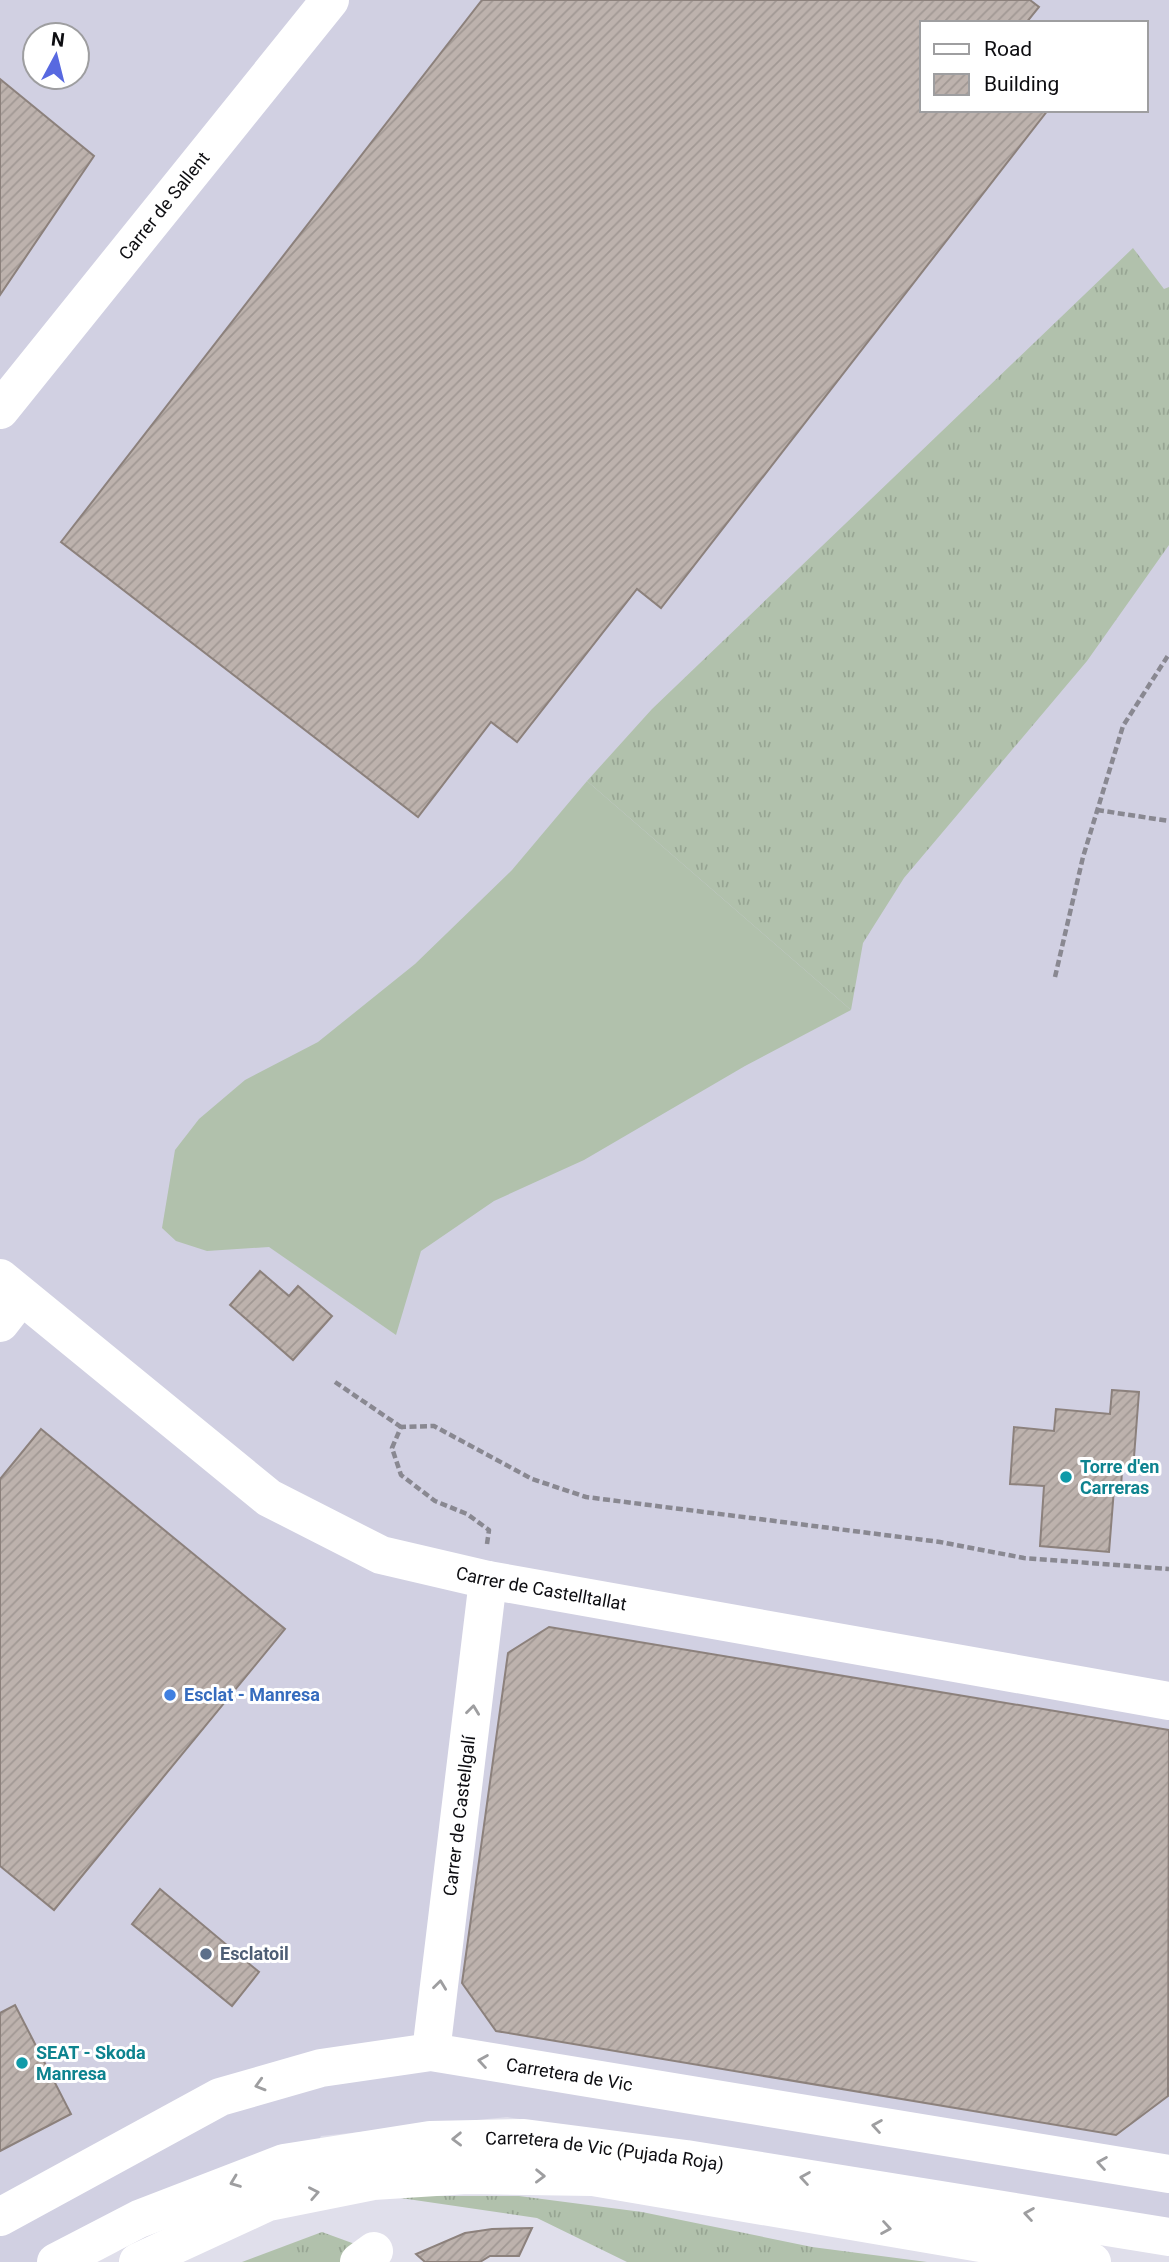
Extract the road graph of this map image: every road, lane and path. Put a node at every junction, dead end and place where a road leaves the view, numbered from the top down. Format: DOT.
graph roads {
  1 [pos="330,0"];
  2 [pos="0,410"];
  3 [pos="1169,654"];
  4 [pos="1097,810"];
  5 [pos="1169,821"];
  6 [pos="1055,977"];
  7 [pos="7,1299"];
  8 [pos="335,1382"];
  9 [pos="401,1427"];
  10 [pos="1169,1569"];
  11 [pos="484,1578"];
  12 [pos="1169,1701"];
  13 [pos="431,2052"];
  14 [pos="1169,2174"];
  15 [pos="0,2217"];
  16 [pos="1169,2237"];
  17 [pos="147,2260"];
  18 [pos="56,2262"];
  19 [pos="1092,2262"];
  1 -- 2 [label="street, Carrer de Sallent"];
  3 -- 4 [label="path"];
  4 -- 5 [label="path"];
  4 -- 6 [label="path"];
  7 -- 11 [label="street, Carrer de Castelltallat"];
  8 -- 9 [label="path"];
  9 -- 10 [label="path"];
  9 -- 11 [label="path"];
  11 -- 12 [label="street, Carrer de Castelltallat"];
  13 -- 11 [label="street, Carrer de Castellgalí, one-way"];
  14 -- 13 [label="street, Carretera de Vic, one-way"];
  13 -- 15 [label="street, Carretera de Vic, one-way"];
  16 -- 18 [label="street, Carretera de Vic (Pujada Roja), one-way"];
  17 -- 19 [label="street, Carretera de Vic (Pujada Roja), one-way"];
}
